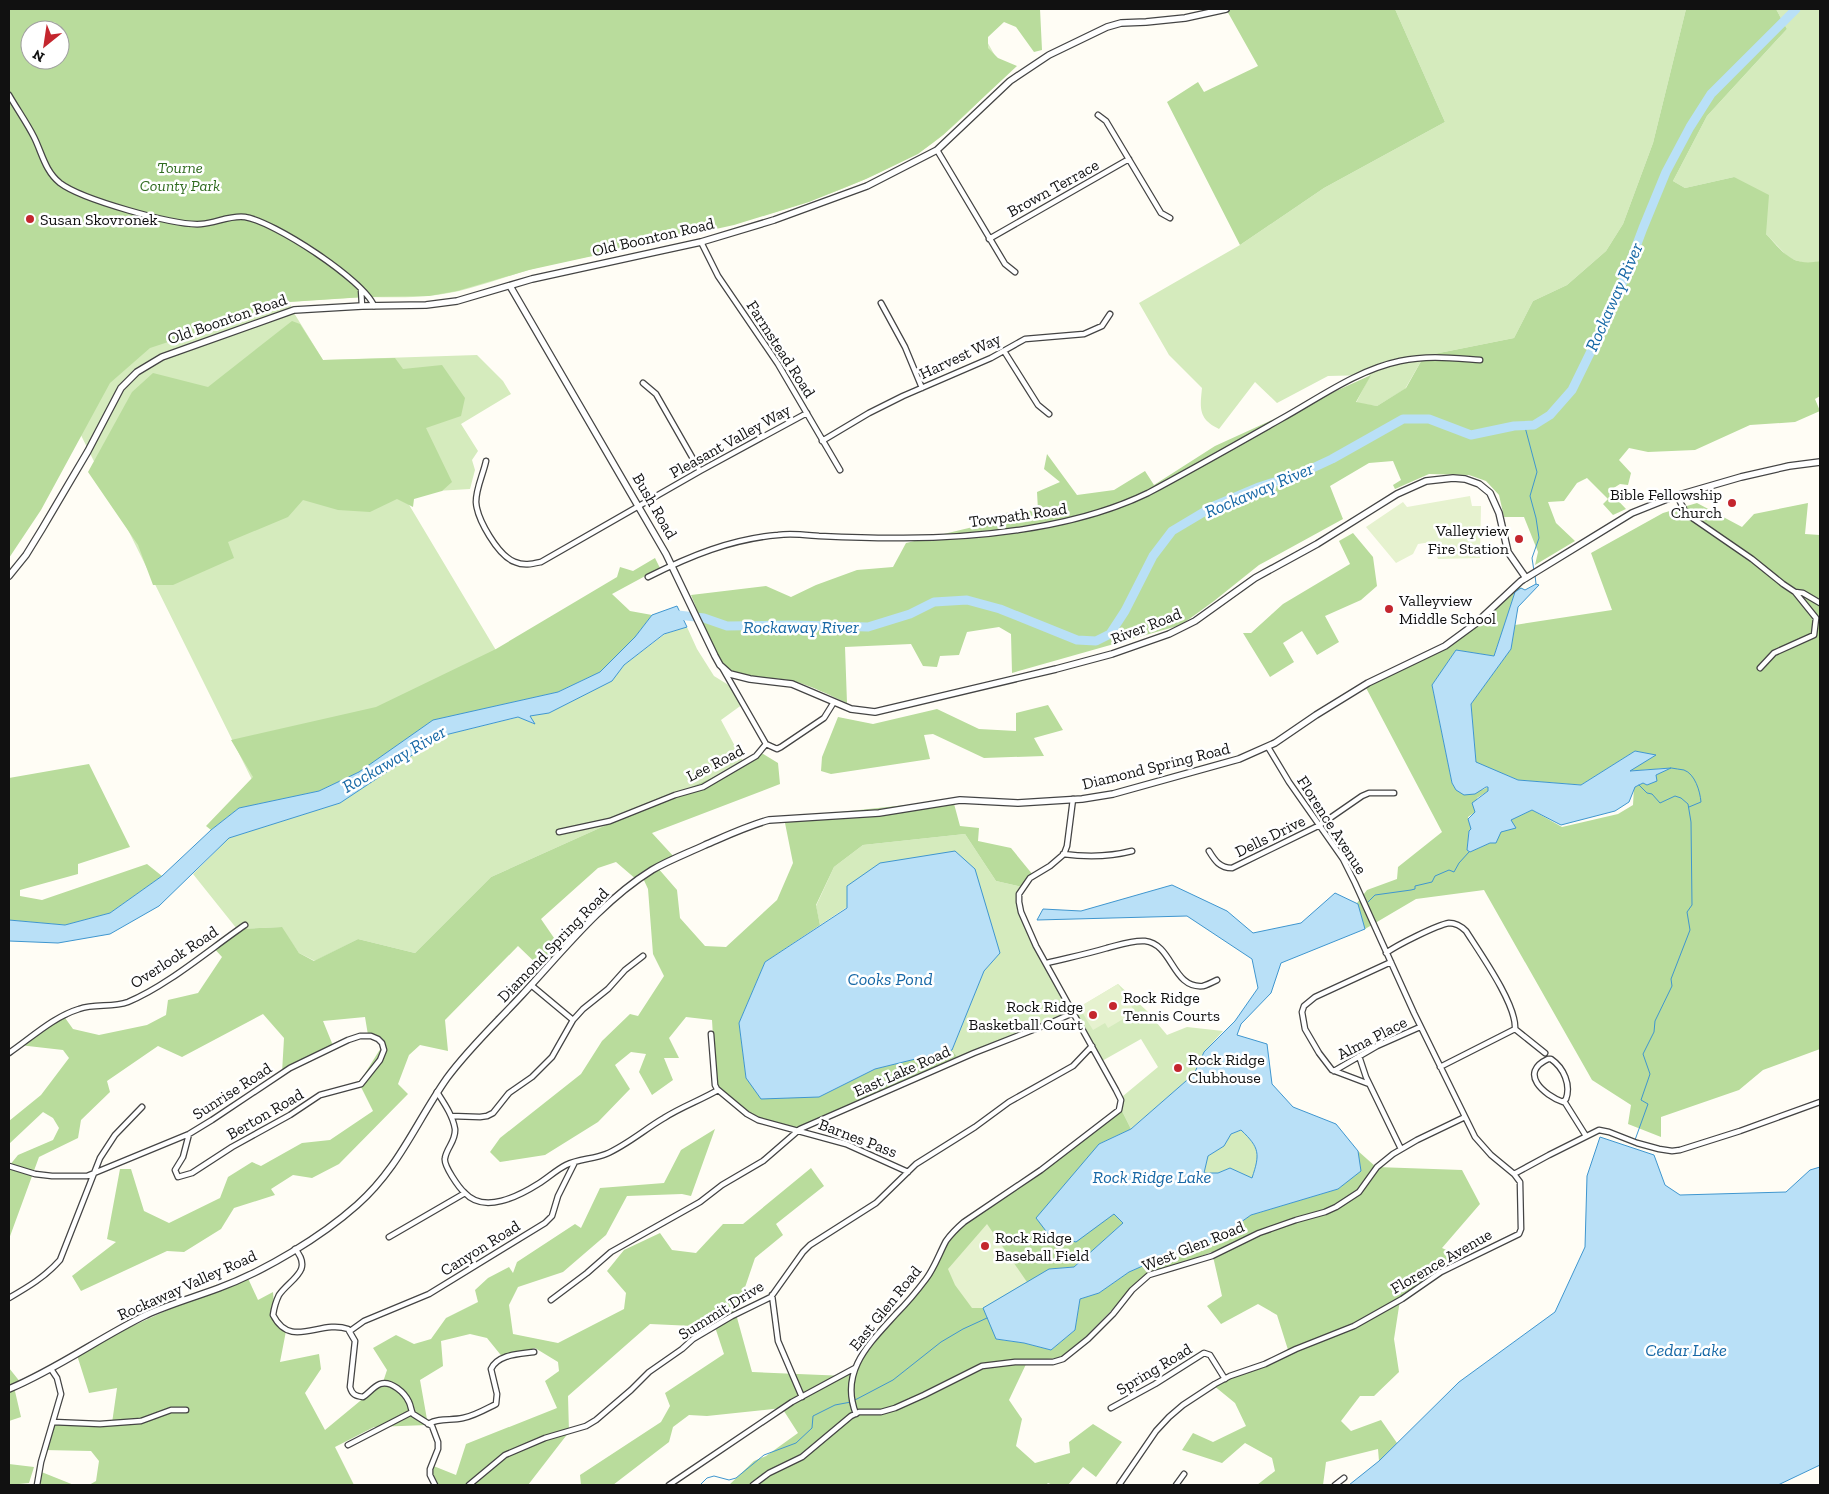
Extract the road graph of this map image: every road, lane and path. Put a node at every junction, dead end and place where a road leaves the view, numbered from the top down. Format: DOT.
graph roads {
  1 [pos="1226,9"];
  2 [pos="9,95"];
  3 [pos="1098,115"];
  4 [pos="937,150"];
  5 [pos="1129,160"];
  6 [pos="1170,218"];
  7 [pos="989,239"];
  8 [pos="701,242"];
  9 [pos="1015,272"];
  10 [pos="510,286"];
  11 [pos="360,288"];
  12 [pos="881,303"];
  13 [pos="362,306"];
  14 [pos="374,306"];
  15 [pos="1110,314"];
  16 [pos="1004,351"];
  17 [pos="1480,360"];
  18 [pos="643,383"];
  19 [pos="922,388"];
  20 [pos="807,413"];
  21 [pos="1049,414"];
  22 [pos="822,441"];
  23 [pos="486,461"];
  24 [pos="1820,462"];
  25 [pos="840,470"];
  26 [pos="700,471"];
  27 [pos="1677,496"];
  28 [pos="640,506"];
  29 [pos="672,566"];
  30 [pos="9,576"];
  31 [pos="1529,576"];
  32 [pos="648,577"];
  33 [pos="1796,592"];
  34 [pos="1820,603"];
  35 [pos="720,665"];
  36 [pos="1760,668"];
  37 [pos="834,702"];
  38 [pos="766,744"];
  39 [pos="1268,747"];
  40 [pos="1394,793"];
  41 [pos="1073,799"];
  42 [pos="1320,825"];
  43 [pos="559,832"];
  44 [pos="1132,851"];
  45 [pos="1209,851"];
  46 [pos="1063,854"];
  47 [pos="246,925"];
  48 [pos="1386,953"];
  49 [pos="643,956"];
  50 [pos="1391,962"];
  51 [pos="1046,963"];
  52 [pos="1217,980"];
  53 [pos="531,985"];
  54 [pos="1073,1012"];
  55 [pos="573,1020"];
  56 [pos="1420,1027"];
  57 [pos="1516,1029"];
  58 [pos="711,1034"];
  59 [pos="377,1038"];
  60 [pos="1092,1046"];
  61 [pos="1545,1053"];
  62 [pos="9,1054"];
  63 [pos="1359,1056"];
  64 [pos="1440,1067"];
  65 [pos="1334,1071"];
  66 [pos="1369,1084"];
  67 [pos="718,1090"];
  68 [pos="437,1092"];
  69 [pos="1564,1101"];
  70 [pos="1820,1102"];
  71 [pos="142,1107"];
  72 [pos="450,1116"];
  73 [pos="1465,1117"];
  74 [pos="421,1120"];
  75 [pos="798,1131"];
  76 [pos="189,1134"];
  77 [pos="1586,1136"];
  78 [pos="1401,1149"];
  79 [pos="575,1162"];
  80 [pos="9,1166"];
  81 [pos="908,1172"];
  82 [pos="92,1174"];
  83 [pos="1514,1174"];
  84 [pos="465,1193"];
  85 [pos="389,1237"];
  86 [pos="295,1249"];
  87 [pos="772,1295"];
  88 [pos="9,1298"];
  89 [pos="551,1300"];
  90 [pos="349,1330"];
  91 [pos="534,1352"];
  92 [pos="855,1368"];
  93 [pos="51,1369"];
  94 [pos="1225,1379"];
  95 [pos="9,1390"];
  96 [pos="802,1397"];
  97 [pos="1111,1408"];
  98 [pos="186,1410"];
  99 [pos="412,1412"];
  100 [pos="856,1414"];
  101 [pos="53,1422"];
  102 [pos="428,1424"];
  103 [pos="348,1444"];
  104 [pos="1184,1474"];
  105 [pos="1344,1478"];
  106 [pos="37,1485"];
  107 [pos="435,1485"];
  108 [pos="470,1485"];
  109 [pos="669,1485"];
  110 [pos="753,1485"];
  111 [pos="1119,1485"];
  112 [pos="1176,1485"];
  113 [pos="1335,1485"];
  1 -- 4 [label="street, Old Boonton Road"];
  2 -- 11 [label="street"];
  3 -- 5 [label="street"];
  4 -- 7 [label="street"];
  4 -- 8 [label="street, Old Boonton Road"];
  5 -- 6 [label="street"];
  5 -- 7 [label="street, Brown Terrace"];
  7 -- 9 [label="street"];
  8 -- 10 [label="street, Old Boonton Road"];
  8 -- 20 [label="street, Farmstead Road"];
  10 -- 14 [label="street, Old Boonton Road"];
  10 -- 28 [label="street, Bush Road"];
  11 -- 13 [label="street"];
  11 -- 14 [label="street"];
  12 -- 19 [label="street"];
  13 -- 14 [label="street, Old Boonton Road"];
  13 -- 30 [label="street, Old Boonton Road"];
  15 -- 16 [label="street, Harvest Way"];
  16 -- 19 [label="street, Harvest Way"];
  16 -- 21 [label="street"];
  17 -- 29 [label="street, Towpath Road"];
  18 -- 26 [label="street"];
  19 -- 22 [label="street, Harvest Way"];
  20 -- 22 [label="street, Farmstead Road"];
  20 -- 26 [label="street, Pleasant Valley Way"];
  22 -- 25 [label="street, Farmstead Road"];
  23 -- 28 [label="street, Pleasant Valley Way"];
  24 -- 27 [label="street, Diamond Spring Road"];
  26 -- 28 [label="street, Pleasant Valley Way"];
  27 -- 31 [label="street, Diamond Spring Road"];
  27 -- 33 [label="street"];
  28 -- 29 [label="street, Bush Road"];
  29 -- 32 [label="street, Towpath Road"];
  29 -- 35 [label="street, Bush Road"];
  31 -- 37 [label="street, River Road"];
  31 -- 39 [label="street, Diamond Spring Road"];
  33 -- 34 [label="street"];
  33 -- 36 [label="street"];
  35 -- 37 [label="street, River Road"];
  35 -- 38 [label="street, Bush Road"];
  37 -- 38 [label="street, Lee Road"];
  38 -- 43 [label="street, Lee Road"];
  39 -- 41 [label="street, Diamond Spring Road"];
  39 -- 42 [label="street, Florence Avenue"];
  40 -- 42 [label="street, Dells Drive"];
  41 -- 46 [label="street"];
  41 -- 53 [label="street, Diamond Spring Road"];
  42 -- 45 [label="street, Dells Drive"];
  42 -- 48 [label="street, Florence Avenue"];
  44 -- 46 [label="street"];
  46 -- 51 [label="street"];
  47 -- 62 [label="street, Overlook Road"];
  48 -- 50 [label="street, Florence Avenue"];
  48 -- 57 [label="street"];
  49 -- 55 [label="street"];
  50 -- 56 [label="street, Florence Avenue"];
  50 -- 65 [label="street"];
  51 -- 52 [label="street"];
  51 -- 54 [label="street"];
  53 -- 55 [label="street"];
  53 -- 68 [label="street, Diamond Spring Road"];
  54 -- 60 [label="street"];
  54 -- 75 [label="street, East Lake Road"];
  55 -- 72 [label="street"];
  56 -- 63 [label="street, Alma Place"];
  56 -- 64 [label="street, Florence Avenue"];
  57 -- 61 [label="street"];
  57 -- 64 [label="street"];
  58 -- 67 [label="street"];
  59 -- 76 [label="street, Sunrise Road"];
  59 -- 76 [label="street, Berton Road"];
  60 -- 81 [label="street, Summit Drive"];
  60 -- 92 [label="street, East Glen Road"];
  63 -- 65 [label="street, Alma Place"];
  63 -- 66 [label="street"];
  64 -- 73 [label="street, Florence Avenue"];
  65 -- 66 [label="street"];
  66 -- 78 [label="street"];
  67 -- 75 [label="street, Barnes Pass"];
  67 -- 79 [label="street"];
  68 -- 72 [label="street"];
  68 -- 74 [label="street, Diamond Spring Road"];
  69 -- 69 [label="street"];
  69 -- 77 [label="street"];
  70 -- 77 [label="street"];
  71 -- 82 [label="street"];
  72 -- 84 [label="street"];
  73 -- 78 [label="street, West Glen Road"];
  73 -- 83 [label="street, Florence Avenue"];
  74 -- 86 [label="street, Rockaway Valley Road"];
  75 -- 81 [label="street, Barnes Pass"];
  75 -- 89 [label="street, East Lake Road"];
  76 -- 82 [label="street, Sunrise Road"];
  77 -- 83 [label="street"];
  78 -- 100 [label="street, West Glen Road"];
  79 -- 84 [label="street"];
  79 -- 90 [label="street, Canyon Road"];
  80 -- 82 [label="street, Sunrise Road"];
  81 -- 87 [label="street, Summit Drive"];
  82 -- 88 [label="street"];
  83 -- 94 [label="street, Florence Avenue"];
  84 -- 85 [label="street"];
  86 -- 90 [label="street"];
  86 -- 93 [label="street, Rockaway Valley Road"];
  87 -- 96 [label="street"];
  87 -- 108 [label="street, Summit Drive"];
  90 -- 99 [label="street"];
  91 -- 102 [label="street"];
  92 -- 96 [label="street, East Glen Road"];
  92 -- 100 [label="street"];
  93 -- 95 [label="street, Rockaway Valley Road"];
  93 -- 101 [label="street"];
  94 -- 97 [label="street, Spring Road"];
  94 -- 111 [label="street, Florence Avenue"];
  96 -- 109 [label="street, East Glen Road"];
  98 -- 101 [label="street"];
  99 -- 102 [label="street"];
  99 -- 103 [label="street"];
  100 -- 110 [label="street"];
  101 -- 106 [label="street"];
  102 -- 107 [label="street"];
  104 -- 112 [label="street"];
  105 -- 113 [label="street"];
}
